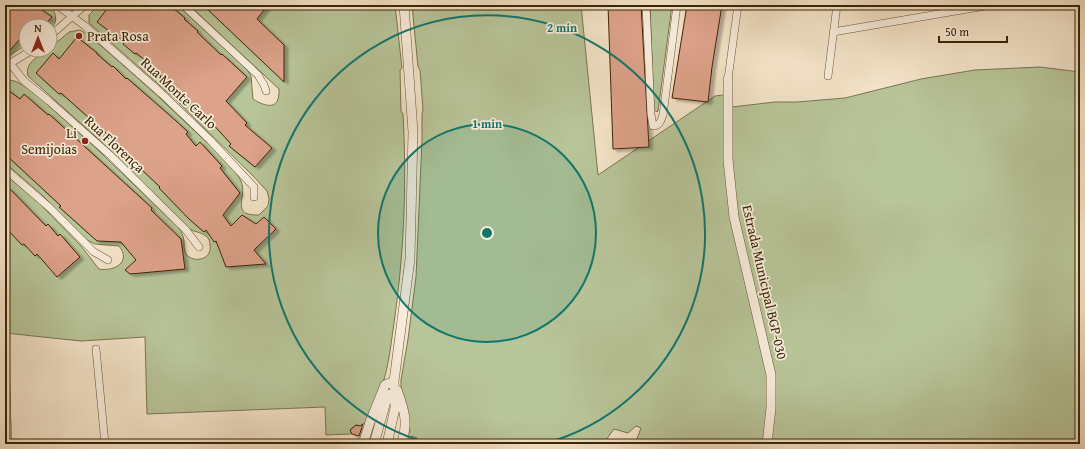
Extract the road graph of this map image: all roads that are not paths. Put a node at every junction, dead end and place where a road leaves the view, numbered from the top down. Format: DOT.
graph roads {
  1 [pos="57,5"];
  2 [pos="85,5"];
  3 [pos="183,5"];
  4 [pos="404,5"];
  5 [pos="646,5"];
  6 [pos="677,5"];
  7 [pos="738,5"];
  8 [pos="837,5"];
  9 [pos="991,5"];
  10 [pos="72,17"];
  11 [pos="58,29"];
  12 [pos="833,32"];
  13 [pos="18,58"];
  14 [pos="6,65"];
  15 [pos="828,76"];
  16 [pos="728,79"];
  17 [pos="266,91"];
  18 [pos="5,169"];
  19 [pos="254,197"];
  20 [pos="199,247"];
  21 [pos="108,260"];
  22 [pos="96,349"];
  23 [pos="5,351"];
  24 [pos="394,381"];
  25 [pos="386,398"];
  26 [pos="399,409"];
  27 [pos="8,444"];
  28 [pos="105,444"];
  29 [pos="363,444"];
  30 [pos="374,444"];
  31 [pos="387,444"];
  32 [pos="401,444"];
  33 [pos="767,444"];
  1 -- 10 [label="street, Rua Monte Carlo"];
  2 -- 10 [label="street"];
  3 -- 17 [label="street"];
  4 -- 24 [label="street"];
  5 -- 6 [label="street"];
  7 -- 16 [label="street"];
  8 -- 12 [label="street"];
  9 -- 12 [label="street"];
  10 -- 11 [label="street"];
  10 -- 19 [label="street, Rua Monte Carlo"];
  12 -- 15 [label="street"];
  13 -- 14 [label="street"];
  14 -- 20 [label="street, Rua Florença"];
  16 -- 33 [label="street, Estrada Municipal BGP-030"];
  18 -- 21 [label="street"];
  22 -- 28 [label="street"];
  23 -- 27 [label="street"];
  24 -- 25 [label="street"];
  24 -- 26 [label="street"];
  24 -- 29 [label="street"];
  25 -- 26 [label="street"];
  25 -- 30 [label="street"];
  26 -- 31 [label="street"];
  26 -- 32 [label="street"];
}
